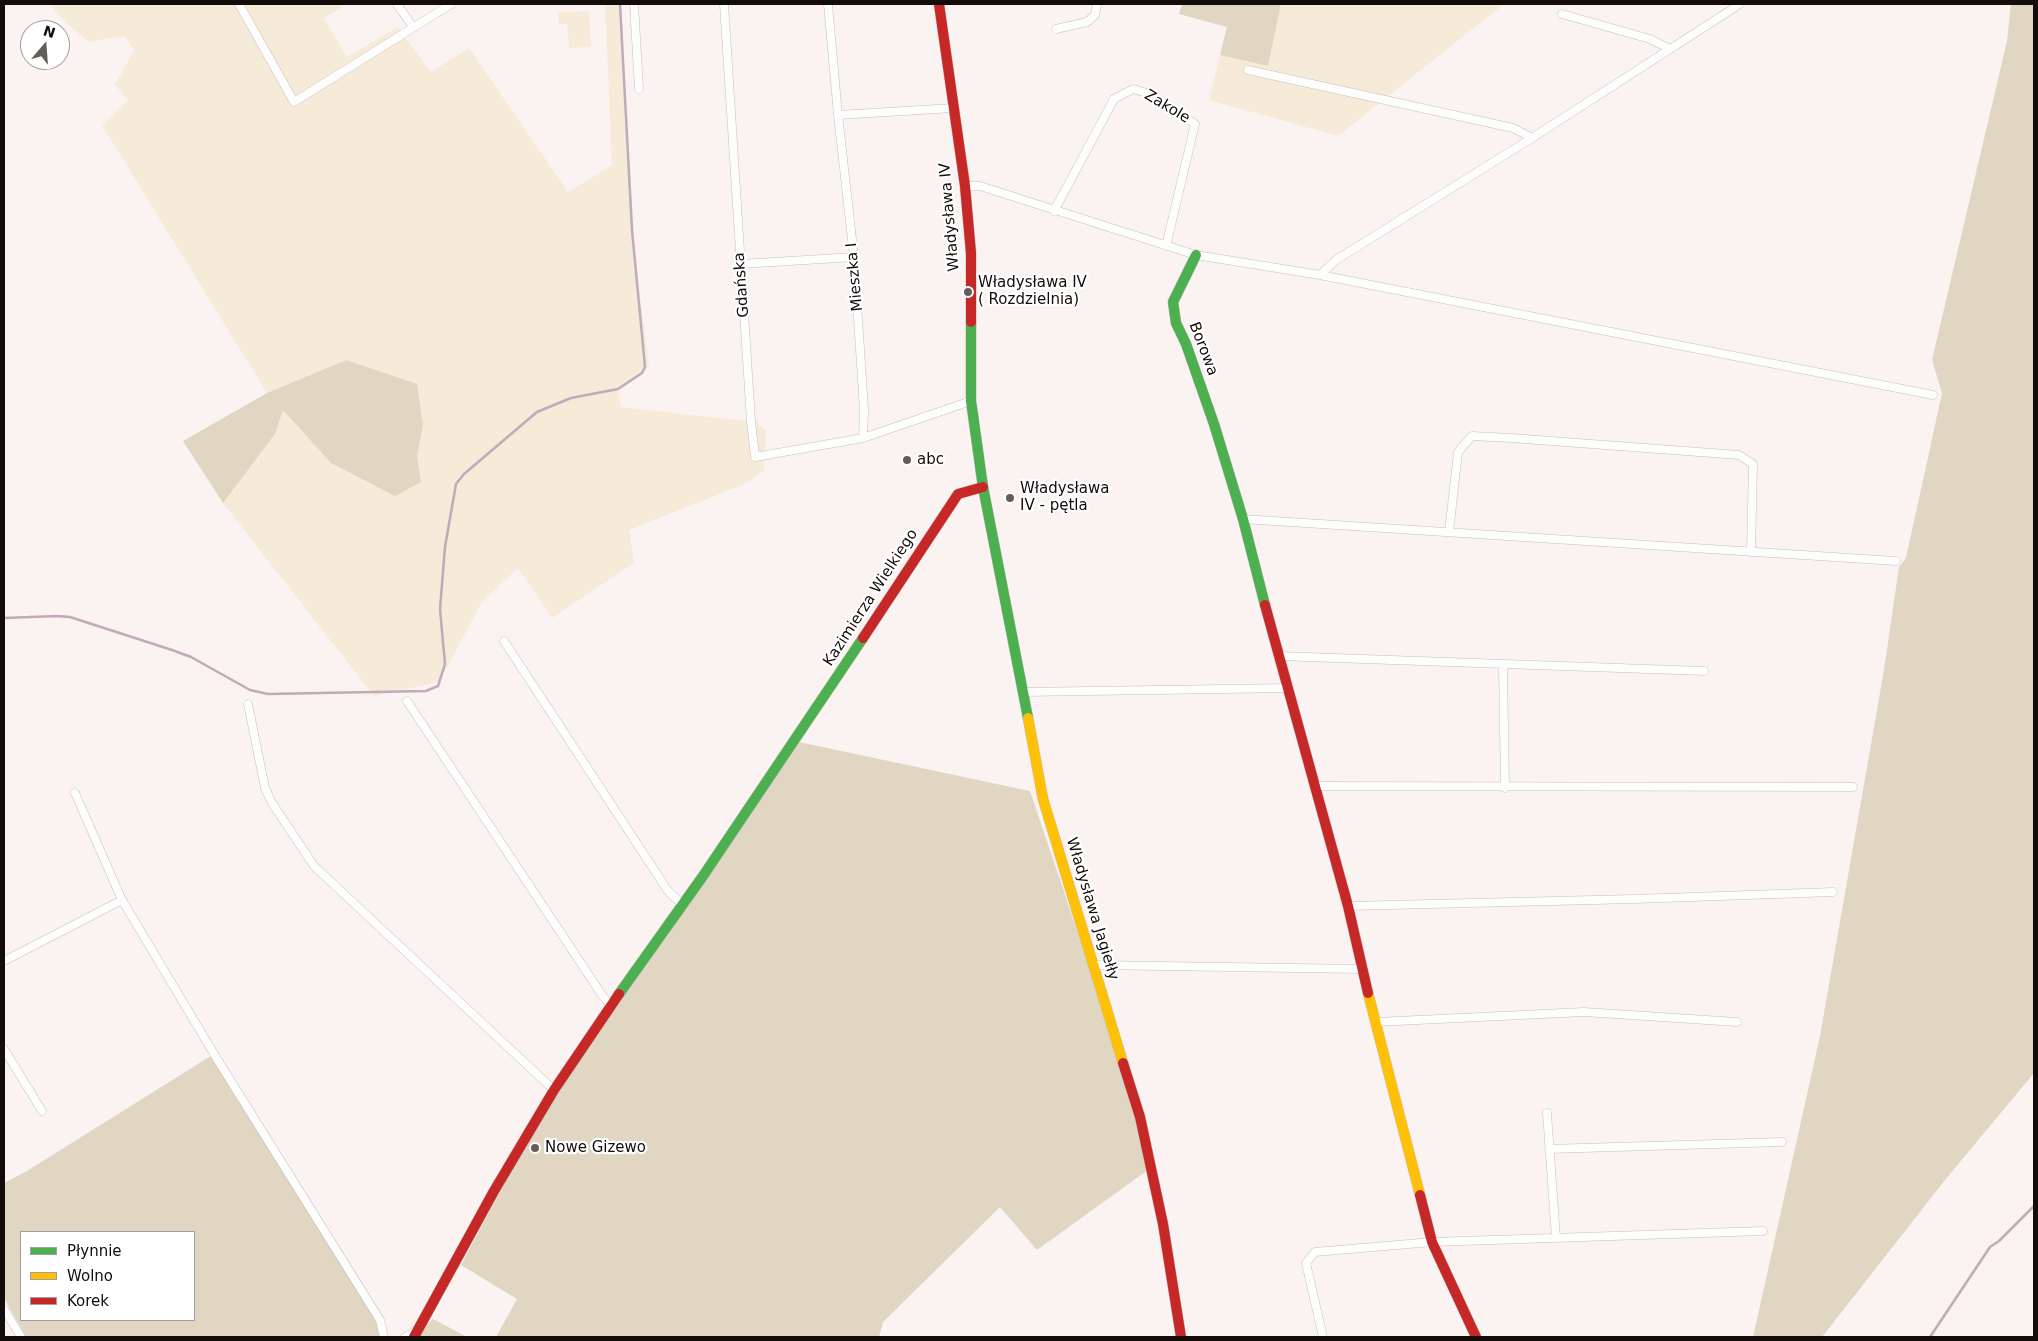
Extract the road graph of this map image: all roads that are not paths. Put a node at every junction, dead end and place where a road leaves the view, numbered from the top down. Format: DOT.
graph roads {
  1 [pos="239,4"];
  2 [pos="397,4"];
  3 [pos="451,4"];
  4 [pos="634,4"];
  5 [pos="724,4"];
  6 [pos="828,4"];
  7 [pos="938,4"];
  8 [pos="1097,4"];
  9 [pos="1740,4"];
  10 [pos="1562,14"];
  11 [pos="413,27"];
  12 [pos="1056,29"];
  13 [pos="1670,49"];
  14 [pos="1248,70"];
  15 [pos="639,88"];
  16 [pos="953,108"];
  17 [pos="838,115"];
  18 [pos="1532,138"];
  19 [pos="966,186"];
  20 [pos="1054,211"];
  21 [pos="1166,246"];
  22 [pos="1196,255"];
  23 [pos="854,257"];
  24 [pos="741,264"];
  25 [pos="1320,275"];
  26 [pos="1933,395"];
  27 [pos="971,402"];
  28 [pos="863,438"];
  29 [pos="983,487"];
  30 [pos="1243,519"];
  31 [pos="1449,532"];
  32 [pos="1751,552"];
  33 [pos="1896,561"];
  34 [pos="504,641"];
  35 [pos="1278,656"];
  36 [pos="1503,665"];
  37 [pos="1704,671"];
  38 [pos="1289,688"];
  39 [pos="1023,692"];
  40 [pos="407,701"];
  41 [pos="248,704"];
  42 [pos="1316,786"];
  43 [pos="1853,787"];
  44 [pos="1505,788"];
  45 [pos="75,793"];
  46 [pos="1833,892"];
  47 [pos="122,900"];
  48 [pos="683,905"];
  49 [pos="1348,906"];
  50 [pos="4,961"];
  51 [pos="1094,965"];
  52 [pos="1362,969"];
  53 [pos="611,1006"];
  54 [pos="1376,1022"];
  55 [pos="1737,1022"];
  56 [pos="4,1049"];
  57 [pos="554,1090"];
  58 [pos="42,1111"];
  59 [pos="1548,1113"];
  60 [pos="1782,1142"];
  61 [pos="1549,1149"];
  62 [pos="1763,1231"];
  63 [pos="1556,1238"];
  64 [pos="1432,1242"];
  65 [pos="4,1309"];
  66 [pos="415,1334"];
  67 [pos="21,1337"];
  68 [pos="384,1337"];
  69 [pos="404,1337"];
  70 [pos="1181,1337"];
  71 [pos="1323,1337"];
  72 [pos="1476,1337"];
  1 -- 11 [label="street"];
  2 -- 11 [label="street"];
  3 -- 11 [label="street"];
  4 -- 15 [label="street"];
  5 -- 24 [label="street, Gdańska"];
  6 -- 17 [label="street, Mieszka I"];
  7 -- 16 [label="street, Władysława IV"];
  8 -- 12 [label="street"];
  9 -- 13 [label="street"];
  10 -- 13 [label="street"];
  13 -- 18 [label="street"];
  14 -- 18 [label="street"];
  16 -- 17 [label="street"];
  16 -- 19 [label="street, Władysława IV"];
  17 -- 23 [label="street, Mieszka I"];
  18 -- 25 [label="street"];
  19 -- 20 [label="street"];
  19 -- 27 [label="street, Władysława IV"];
  20 -- 21 [label="street"];
  20 -- 21 [label="street, Zakole"];
  21 -- 22 [label="street"];
  22 -- 25 [label="street"];
  22 -- 30 [label="street, Borowa"];
  23 -- 24 [label="street"];
  23 -- 28 [label="street, Mieszka I"];
  24 -- 28 [label="street, Gdańska"];
  25 -- 26 [label="street"];
  27 -- 28 [label="street"];
  27 -- 29 [label="street, Władysława IV"];
  29 -- 39 [label="street, Władysława Jagiełły"];
  29 -- 48 [label="street, Kazimierza Wielkiego"];
  30 -- 31 [label="street"];
  30 -- 35 [label="street, Borowa"];
  31 -- 32 [label="street"];
  31 -- 32 [label="street"];
  32 -- 33 [label="street"];
  34 -- 48 [label="street"];
  35 -- 36 [label="street"];
  35 -- 38 [label="street, Borowa"];
  36 -- 37 [label="street"];
  36 -- 44 [label="street"];
  38 -- 39 [label="street"];
  38 -- 42 [label="street, Borowa"];
  39 -- 51 [label="street, Władysława Jagiełły"];
  40 -- 53 [label="street"];
  41 -- 57 [label="street"];
  42 -- 44 [label="street"];
  42 -- 49 [label="street, Borowa"];
  43 -- 44 [label="street"];
  45 -- 47 [label="street"];
  46 -- 49 [label="street"];
  47 -- 50 [label="street"];
  47 -- 68 [label="street"];
  48 -- 53 [label="street, Kazimierza Wielkiego"];
  49 -- 52 [label="street, Borowa"];
  51 -- 52 [label="street"];
  51 -- 70 [label="street, Władysława Jagiełły"];
  52 -- 54 [label="street, Borowa"];
  53 -- 57 [label="street, Kazimierza Wielkiego"];
  54 -- 55 [label="street"];
  54 -- 64 [label="street, Borowa"];
  56 -- 58 [label="street"];
  57 -- 66 [label="street, Kazimierza Wielkiego"];
  59 -- 61 [label="street"];
  60 -- 61 [label="street"];
  61 -- 63 [label="street"];
  62 -- 63 [label="street"];
  63 -- 64 [label="street"];
  64 -- 71 [label="street"];
  64 -- 72 [label="street, Borowa"];
  65 -- 67 [label="street"];
  66 -- 69 [label="street"];
}
